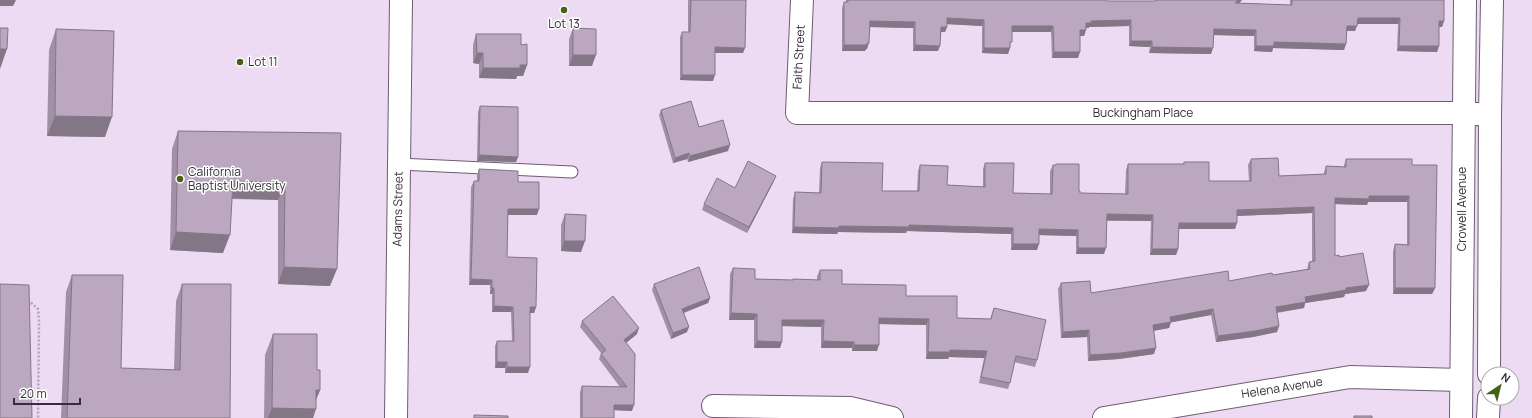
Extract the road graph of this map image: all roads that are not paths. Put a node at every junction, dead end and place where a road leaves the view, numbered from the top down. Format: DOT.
graph roads {
  1 [pos="401,0"];
  2 [pos="802,0"];
  3 [pos="1464,0"];
  4 [pos="1492,0"];
  5 [pos="797,113"];
  6 [pos="1463,113"];
  7 [pos="1490,115"];
  8 [pos="399,164"];
  9 [pos="572,172"];
  10 [pos="1489,366"];
  11 [pos="1461,380"];
  12 [pos="1489,406"];
  13 [pos="713,412"];
  14 [pos="396,418"];
  15 [pos="892,418"];
  16 [pos="1104,418"];
  17 [pos="1461,418"];
  18 [pos="1488,418"];
  1 -- 8 [label="street, Adams Street"];
  2 -- 5 [label="street, Faith Street"];
  3 -- 6 [label="street, Crowell Avenue"];
  4 -- 7 [label="street"];
  5 -- 6 [label="street, Buckingham Place"];
  6 -- 7 [label="street, Buckingham Place"];
  6 -- 11 [label="street, Crowell Avenue"];
  7 -- 10 [label="street"];
  8 -- 9 [label="lane"];
  8 -- 14 [label="street, Adams Street"];
  11 -- 16 [label="street, Helena Avenue"];
  11 -- 17 [label="street, Crowell Avenue"];
  12 -- 18 [label="street"];
  13 -- 15 [label="street"];
}
